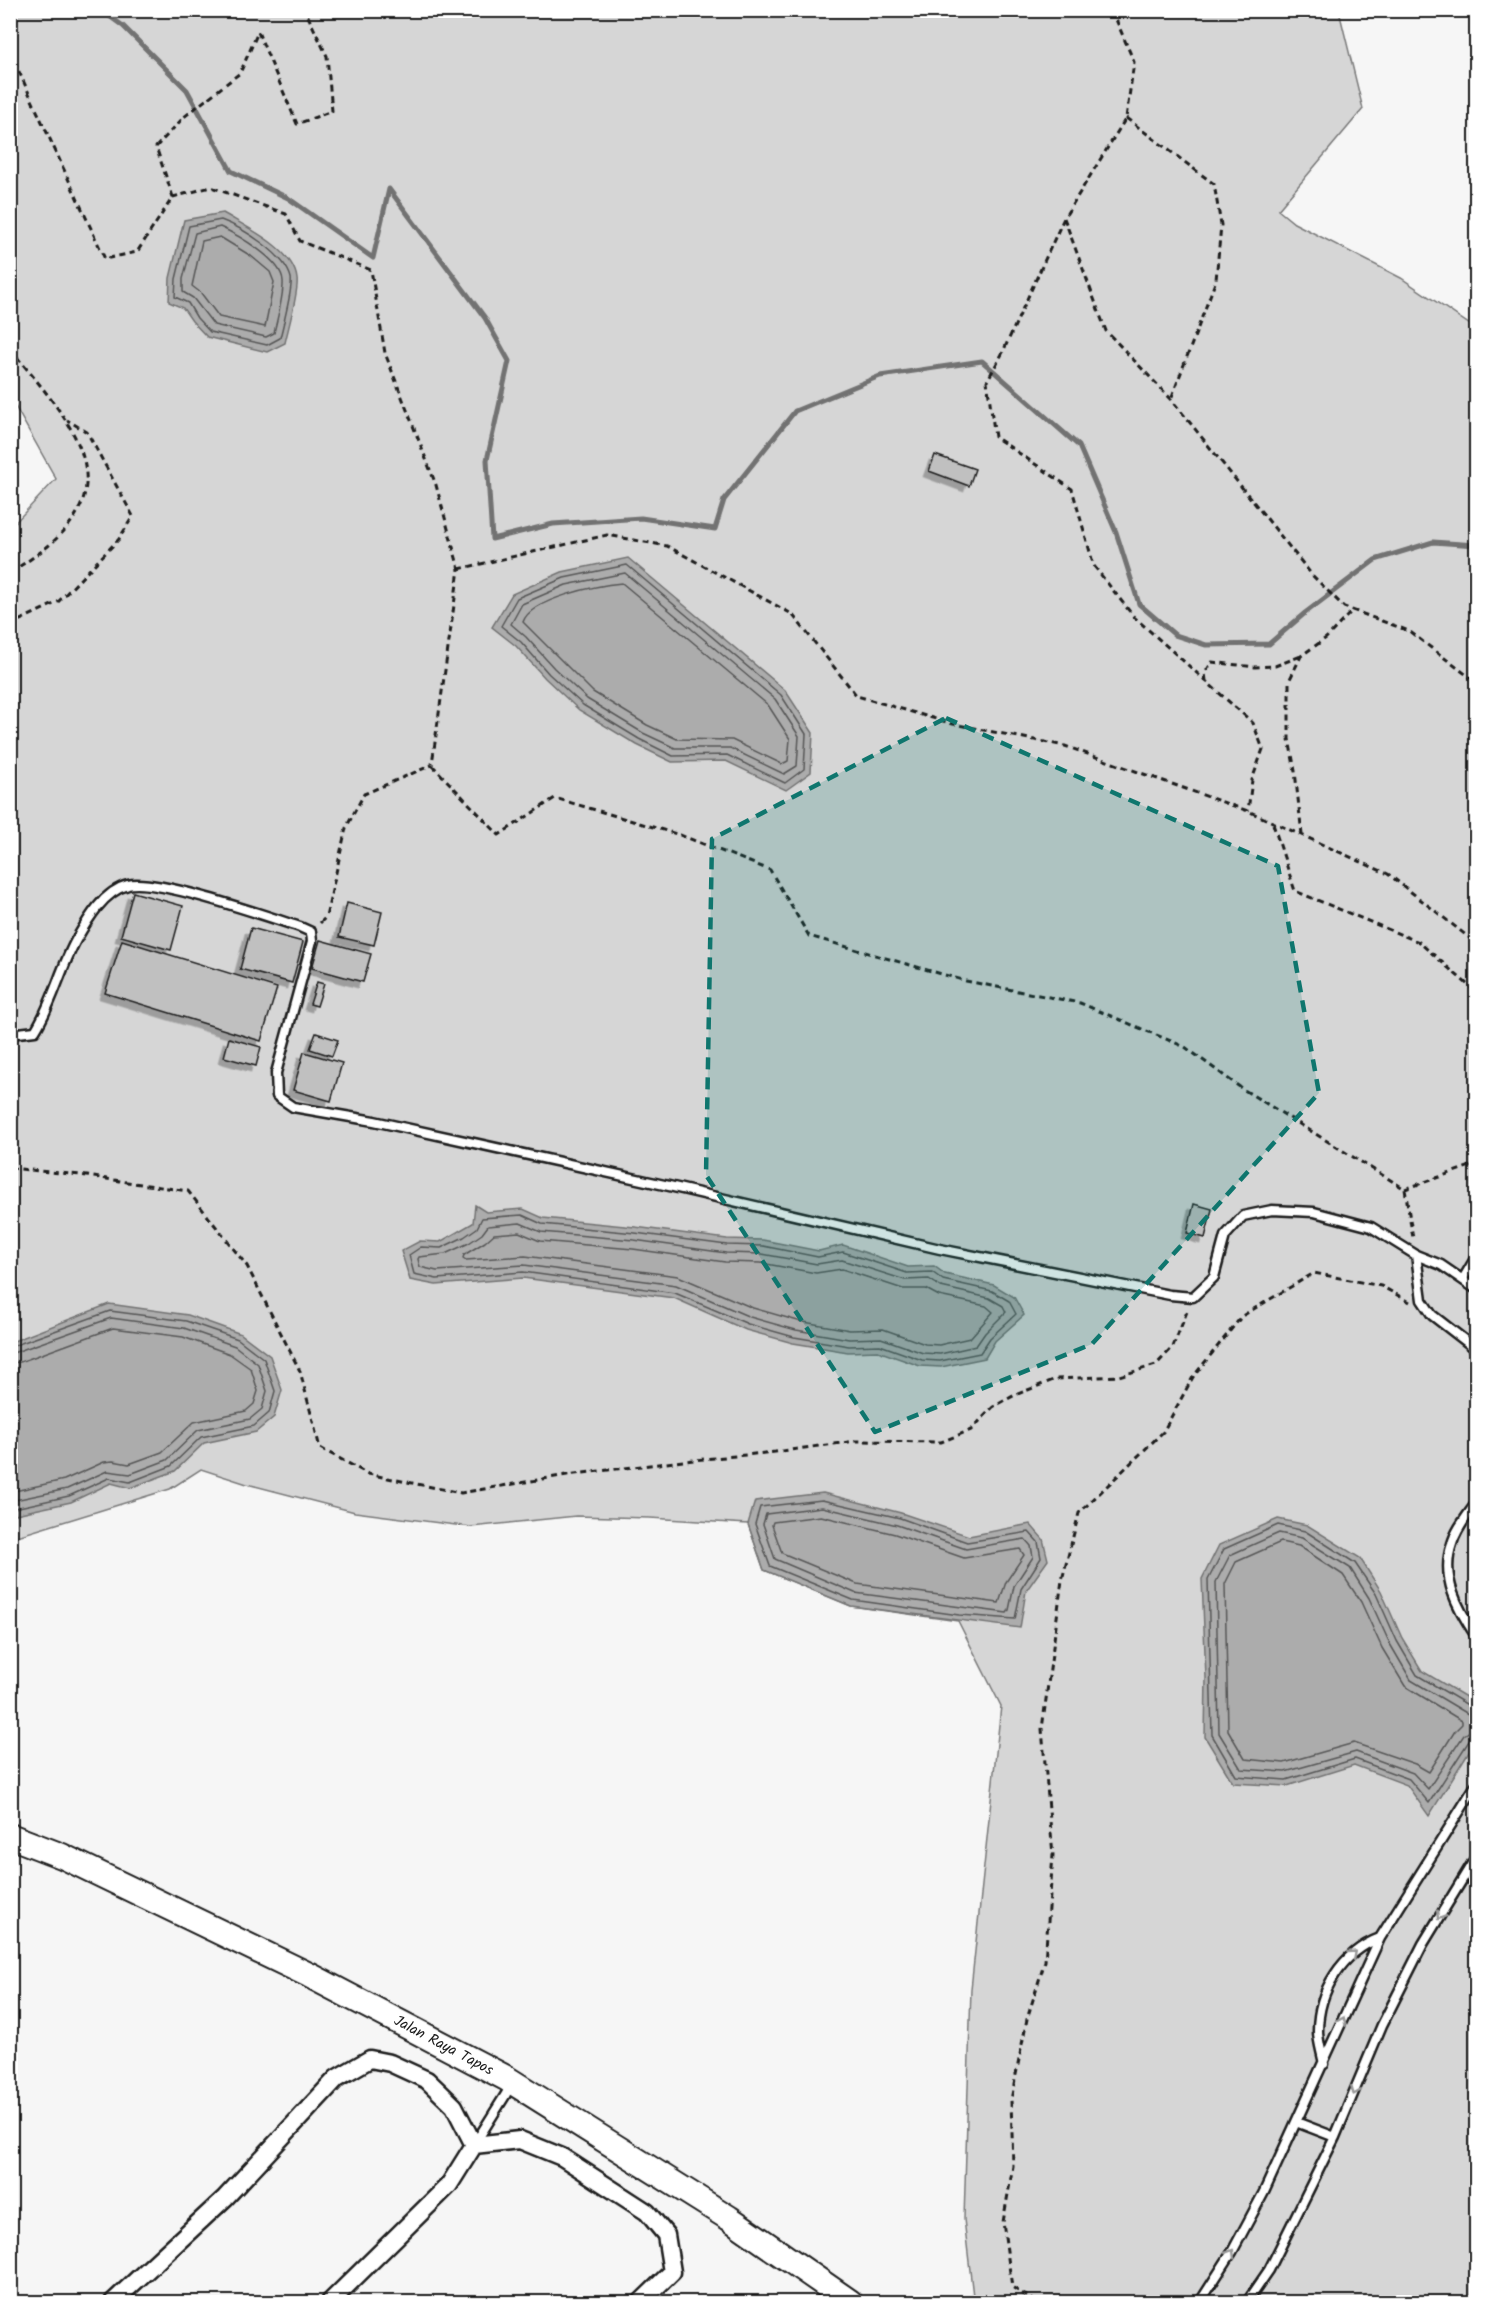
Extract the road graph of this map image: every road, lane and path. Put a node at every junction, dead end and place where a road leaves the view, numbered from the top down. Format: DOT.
graph roads {
  1 [pos="305,10"];
  2 [pos="1112,10"];
  3 [pos="10,52"];
  4 [pos="1126,118"];
  5 [pos="173,197"];
  6 [pos="1064,218"];
  7 [pos="10,348"];
  8 [pos="1172,399"];
  9 [pos="67,420"];
  10 [pos="459,569"];
  11 [pos="10,572"];
  12 [pos="1353,610"];
  13 [pos="10,625"];
  14 [pos="1301,656"];
  15 [pos="1476,682"];
  16 [pos="1206,683"];
  17 [pos="432,765"];
  18 [pos="1248,811"];
  19 [pos="1274,824"];
  20 [pos="1302,835"];
  21 [pos="311,932"];
  22 [pos="1476,943"];
  23 [pos="1476,992"];
  24 [pos="10,1034"];
  25 [pos="1476,1164"];
  26 [pos="10,1168"];
  27 [pos="1405,1189"];
  28 [pos="1416,1255"];
  29 [pos="1476,1257"];
  30 [pos="1462,1279"];
  31 [pos="1476,1289"];
  32 [pos="1193,1297"];
  33 [pos="1432,1315"];
  34 [pos="1476,1349"];
  35 [pos="1476,1503"];
  36 [pos="1476,1636"];
  37 [pos="1476,1785"];
  38 [pos="10,1836"];
  39 [pos="1476,1857"];
  40 [pos="1380,1938"];
  41 [pos="1324,2064"];
  42 [pos="511,2081"];
  43 [pos="1296,2122"];
  44 [pos="1335,2138"];
  45 [pos="474,2145"];
  46 [pos="113,2302"];
  47 [pos="330,2302"];
  48 [pos="641,2302"];
  49 [pos="850,2302"];
  50 [pos="1036,2302"];
  51 [pos="1200,2302"];
  52 [pos="1247,2302"];
  1 -- 5 [label="path"];
  2 -- 4 [label="path"];
  3 -- 5 [label="path"];
  4 -- 6 [label="path"];
  4 -- 8 [label="path"];
  5 -- 10 [label="path"];
  6 -- 8 [label="path"];
  6 -- 16 [label="path"];
  7 -- 9 [label="path"];
  8 -- 12 [label="path"];
  9 -- 11 [label="path"];
  9 -- 13 [label="path"];
  10 -- 17 [label="path"];
  10 -- 18 [label="path"];
  12 -- 14 [label="path"];
  12 -- 15 [label="path"];
  14 -- 16 [label="path"];
  14 -- 20 [label="path"];
  16 -- 18 [label="path"];
  17 -- 21 [label="path"];
  17 -- 27 [label="path"];
  18 -- 19 [label="path"];
  19 -- 20 [label="path"];
  19 -- 23 [label="path"];
  20 -- 22 [label="path"];
  21 -- 24 [label="lane"];
  21 -- 32 [label="lane"];
  25 -- 27 [label="path"];
  26 -- 32 [label="path"];
  27 -- 28 [label="path"];
  28 -- 30 [label="lane"];
  28 -- 32 [label="lane"];
  28 -- 33 [label="lane"];
  29 -- 30 [label="lane"];
  30 -- 31 [label="lane"];
  33 -- 34 [label="lane"];
  33 -- 50 [label="path"];
  35 -- 36 [label="lane"];
  37 -- 40 [label="lane"];
  38 -- 42 [label="main road, Jalan Raya Tapos"];
  39 -- 44 [label="lane, one-way"];
  41 -- 40 [label="lane, one-way"];
  41 -- 40 [label="lane, one-way"];
  41 -- 43 [label="lane"];
  42 -- 45 [label="lane"];
  42 -- 49 [label="main road, Jalan Raya Tapos"];
  43 -- 44 [label="lane"];
  51 -- 43 [label="lane, one-way"];
  44 -- 52 [label="lane"];
  45 -- 46 [label="street"];
  45 -- 47 [label="street"];
  45 -- 48 [label="street"];
}
